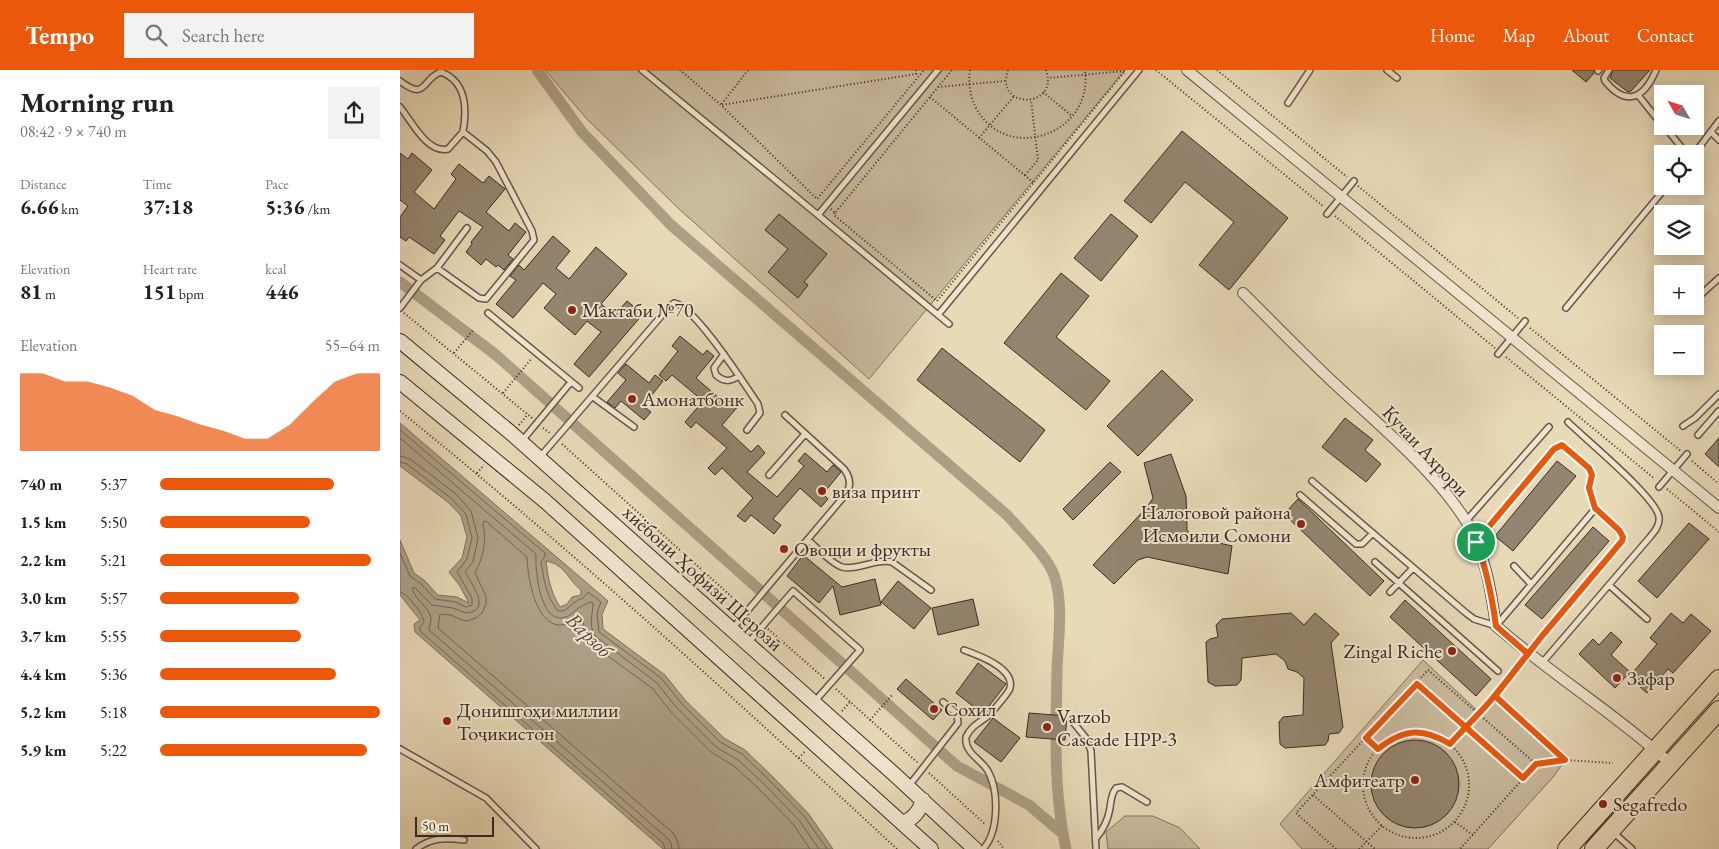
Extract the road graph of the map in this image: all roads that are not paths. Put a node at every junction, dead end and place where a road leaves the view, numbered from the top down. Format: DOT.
graph roads {
  1 [pos="642,70"];
  2 [pos="938,70"];
  3 [pos="1139,70"];
  4 [pos="1187,70"];
  5 [pos="1310,70"];
  6 [pos="1387,70"];
  7 [pos="1609,70"];
  8 [pos="1656,70"];
  9 [pos="1397,78"];
  10 [pos="400,81"];
  11 [pos="1638,95"];
  12 [pos="1288,103"];
  13 [pos="400,107"];
  14 [pos="1654,114"];
  15 [pos="1719,121"];
  16 [pos="463,132"];
  17 [pos="1711,132"];
  18 [pos="1672,135"];
  19 [pos="1719,140"];
  20 [pos="1680,145"];
  21 [pos="1701,145"];
  22 [pos="1354,181"];
  23 [pos="1660,195"];
  24 [pos="1341,197"];
  25 [pos="1328,212"];
  26 [pos="818,215"];
  27 [pos="467,228"];
  28 [pos="400,266"];
  29 [pos="437,268"];
  30 [pos="1719,278"];
  31 [pos="420,282"];
  32 [pos="1704,292"];
  33 [pos="1243,293"];
  34 [pos="401,307"];
  35 [pos="1566,308"];
  36 [pos="488,313"];
  37 [pos="938,315"];
  38 [pos="1524,322"];
  39 [pos="949,324"];
  40 [pos="1512,337"];
  41 [pos="400,341"];
  42 [pos="1499,353"];
  43 [pos="724,354"];
  44 [pos="739,376"];
  45 [pos="400,382"];
  46 [pos="572,382"];
  47 [pos="579,388"];
  48 [pos="1719,394"];
  49 [pos="593,397"];
  50 [pos="1719,411"];
  51 [pos="785,415"];
  52 [pos="1568,422"];
  53 [pos="1683,426"];
  54 [pos="634,427"];
  55 [pos="1548,427"];
  56 [pos="747,430"];
  57 [pos="805,434"];
  58 [pos="1698,435"];
  59 [pos="521,442"];
  60 [pos="1686,454"];
  61 [pos="539,458"];
  62 [pos="1673,470"];
  63 [pos="769,475"];
  64 [pos="1312,481"];
  65 [pos="1660,486"];
  66 [pos="1300,495"];
  67 [pos="1595,508"];
  68 [pos="1719,508"];
  69 [pos="1466,522"];
  70 [pos="1373,534"];
  71 [pos="808,540"];
  72 [pos="1476,542"];
  73 [pos="1374,562"];
  74 [pos="1514,566"];
  75 [pos="1413,568"];
  76 [pos="1398,584"];
  77 [pos="1531,584"];
  78 [pos="1609,585"];
  79 [pos="931,590"];
  80 [pos="1390,592"];
  81 [pos="1648,619"];
  82 [pos="1496,626"];
  83 [pos="731,630"];
  84 [pos="747,644"];
  85 [pos="964,650"];
  86 [pos="1528,654"];
  87 [pos="1542,664"];
  88 [pos="1498,671"];
  89 [pos="1719,679"];
  90 [pos="943,702"];
  91 [pos="813,704"];
  92 [pos="1719,710"];
  93 [pos="1072,721"];
  94 [pos="400,749"];
  95 [pos="1655,750"];
  96 [pos="1671,764"];
  97 [pos="908,787"];
  98 [pos="923,800"];
  99 [pos="1148,802"];
  100 [pos="902,823"];
  101 [pos="1611,830"];
  102 [pos="1096,838"];
  103 [pos="464,840"];
  104 [pos="973,848"];
  105 [pos="416,849"];
  106 [pos="536,849"];
  107 [pos="931,849"];
  108 [pos="1096,849"];
  109 [pos="1567,849"];
  110 [pos="1594,849"];
  111 [pos="1632,849"];
  1 -- 26 [label="lane"];
  2 -- 26 [label="lane"];
  3 -- 37 [label="lane"];
  4 -- 24 [label="street"];
  5 -- 12 [label="lane"];
  6 -- 9 [label="lane"];
  7 -- 11 [label="lane"];
  8 -- 11 [label="lane"];
  10 -- 16 [label="lane"];
  11 -- 14 [label="lane"];
  13 -- 16 [label="lane"];
  15 -- 17 [label="lane"];
  16 -- 29 [label="lane"];
  17 -- 19 [label="lane"];
  17 -- 21 [label="lane"];
  18 -- 20 [label="lane"];
  22 -- 24 [label="lane"];
  23 -- 35 [label="lane"];
  24 -- 25 [label="lane"];
  24 -- 40 [label="street"];
  26 -- 37 [label="lane"];
  27 -- 29 [label="lane"];
  28 -- 31 [label="lane"];
  29 -- 31 [label="lane"];
  30 -- 32 [label="lane"];
  31 -- 34 [label="lane"];
  33 -- 69 [label="street, Кучаи Ахрори"];
  36 -- 46 [label="lane"];
  37 -- 39 [label="lane"];
  38 -- 40 [label="lane"];
  40 -- 42 [label="lane"];
  40 -- 62 [label="street"];
  41 -- 59 [label="main road, хиёбони Ҳофизи Шерозӣ"];
  43 -- 44 [label="lane"];
  43 -- 44 [label="lane"];
  43 -- 49 [label="lane"];
  44 -- 56 [label="lane"];
  45 -- 100 [label="main road"];
  46 -- 47 [label="lane"];
  46 -- 59 [label="lane"];
  48 -- 53 [label="lane"];
  49 -- 54 [label="lane"];
  49 -- 61 [label="lane"];
  50 -- 58 [label="lane"];
  51 -- 57 [label="lane"];
  52 -- 78 [label="lane"];
  55 -- 69 [label="lane"];
  57 -- 63 [label="lane"];
  57 -- 71 [label="lane"];
  59 -- 61 [label="main road, хиёбони Ҳофизи Шерозӣ"];
  60 -- 62 [label="lane"];
  61 -- 83 [label="main road, хиёбони Ҳофизи Шерозӣ"];
  62 -- 65 [label="lane"];
  62 -- 68 [label="street"];
  64 -- 70 [label="lane"];
  66 -- 70 [label="lane"];
  67 -- 72 [label="lane"];
  67 -- 77 [label="lane"];
  67 -- 86 [label="lane"];
  69 -- 72 [label="street, Кучаи Ахрори"];
  70 -- 75 [label="lane"];
  71 -- 79 [label="lane"];
  71 -- 83 [label="lane"];
  72 -- 82 [label="street, Кучаи Ахрори"];
  73 -- 76 [label="lane"];
  74 -- 77 [label="lane"];
  75 -- 76 [label="lane"];
  75 -- 82 [label="lane"];
  76 -- 80 [label="lane"];
  76 -- 88 [label="lane"];
  77 -- 82 [label="lane"];
  78 -- 81 [label="lane"];
  78 -- 87 [label="lane"];
  82 -- 86 [label="street"];
  83 -- 84 [label="main road, хиёбони Ҳофизи Шерозӣ"];
  84 -- 91 [label="main road, хиёбони Ҳофизи Шерозӣ"];
  84 -- 91 [label="lane"];
  85 -- 104 [label="lane"];
  86 -- 87 [label="street"];
  87 -- 95 [label="street"];
  89 -- 95 [label="highway"];
  90 -- 97 [label="lane"];
  91 -- 97 [label="main road, хиёбони Ҳофизи Шерозӣ"];
  92 -- 96 [label="highway"];
  93 -- 102 [label="lane"];
  94 -- 106 [label="lane"];
  95 -- 96 [label="street"];
  95 -- 109 [label="highway"];
  96 -- 101 [label="highway"];
  97 -- 98 [label="main road, хиёбони Ҳофизи Шерозӣ"];
  98 -- 100 [label="main road"];
  98 -- 104 [label="main road, хиёбони Ҳофизи Шерозӣ"];
  99 -- 102 [label="lane"];
  100 -- 107 [label="main road"];
  101 -- 110 [label="highway"];
  101 -- 111 [label="lane"];
  102 -- 108 [label="lane"];
  103 -- 105 [label="lane"];
}
